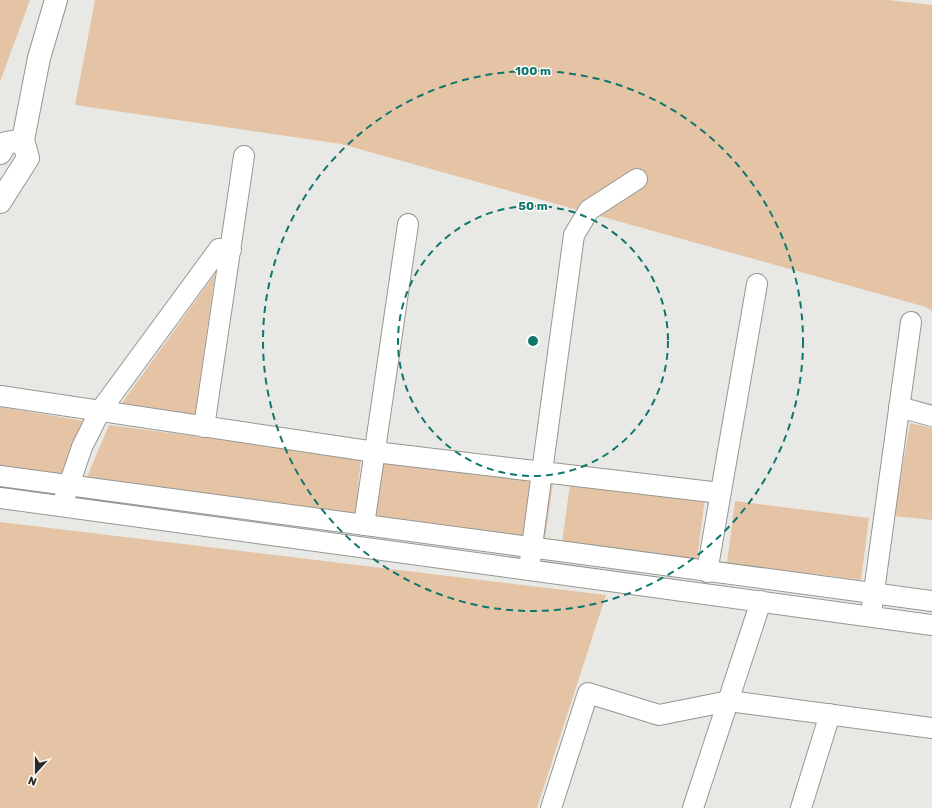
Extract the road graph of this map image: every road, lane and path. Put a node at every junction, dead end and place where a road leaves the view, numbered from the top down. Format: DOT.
graph roads {
  1 [pos="56,0"];
  2 [pos="23,140"];
  3 [pos="0,153"];
  4 [pos="244,156"];
  5 [pos="637,179"];
  6 [pos="0,202"];
  7 [pos="408,224"];
  8 [pos="230,250"];
  9 [pos="757,284"];
  10 [pos="911,322"];
  11 [pos="0,396"];
  12 [pos="899,408"];
  13 [pos="100,411"];
  14 [pos="932,416"];
  15 [pos="204,427"];
  16 [pos="375,452"];
  17 [pos="542,472"];
  18 [pos="0,476"];
  19 [pos="69,486"];
  20 [pos="720,493"];
  21 [pos="0,498"];
  22 [pos="62,506"];
  23 [pos="364,526"];
  24 [pos="531,548"];
  25 [pos="528,569"];
  26 [pos="707,572"];
  27 [pos="873,594"];
  28 [pos="761,601"];
  29 [pos="932,601"];
  30 [pos="870,616"];
  31 [pos="932,625"];
  32 [pos="729,701"];
  33 [pos="830,714"];
  34 [pos="932,728"];
  35 [pos="551,808"];
  36 [pos="693,808"];
  37 [pos="801,808"];
  38 [pos="805,808"];
  1 -- 2 [label="street"];
  2 -- 3 [label="street"];
  2 -- 6 [label="street"];
  4 -- 8 [label="street"];
  5 -- 17 [label="street"];
  7 -- 16 [label="street"];
  8 -- 13 [label="street"];
  8 -- 15 [label="street"];
  9 -- 20 [label="street"];
  10 -- 12 [label="street"];
  11 -- 13 [label="street"];
  12 -- 14 [label="street"];
  12 -- 27 [label="street"];
  13 -- 15 [label="street"];
  13 -- 19 [label="street"];
  15 -- 16 [label="street"];
  16 -- 17 [label="street"];
  16 -- 23 [label="street"];
  17 -- 20 [label="street"];
  17 -- 24 [label="street"];
  18 -- 19 [label="street"];
  19 -- 22 [label="street"];
  19 -- 23 [label="street"];
  20 -- 26 [label="street"];
  21 -- 22 [label="street"];
  22 -- 25 [label="street"];
  23 -- 24 [label="street"];
  24 -- 25 [label="street"];
  24 -- 26 [label="street"];
  25 -- 28 [label="street"];
  26 -- 27 [label="street"];
  27 -- 29 [label="street"];
  27 -- 30 [label="street"];
  28 -- 30 [label="street"];
  28 -- 32 [label="street"];
  30 -- 31 [label="street"];
  32 -- 33 [label="street"];
  32 -- 35 [label="street"];
  32 -- 36 [label="street"];
  33 -- 34 [label="street"];
  33 -- 37 [label="street"];
  37 -- 38 [label="street"];
}
